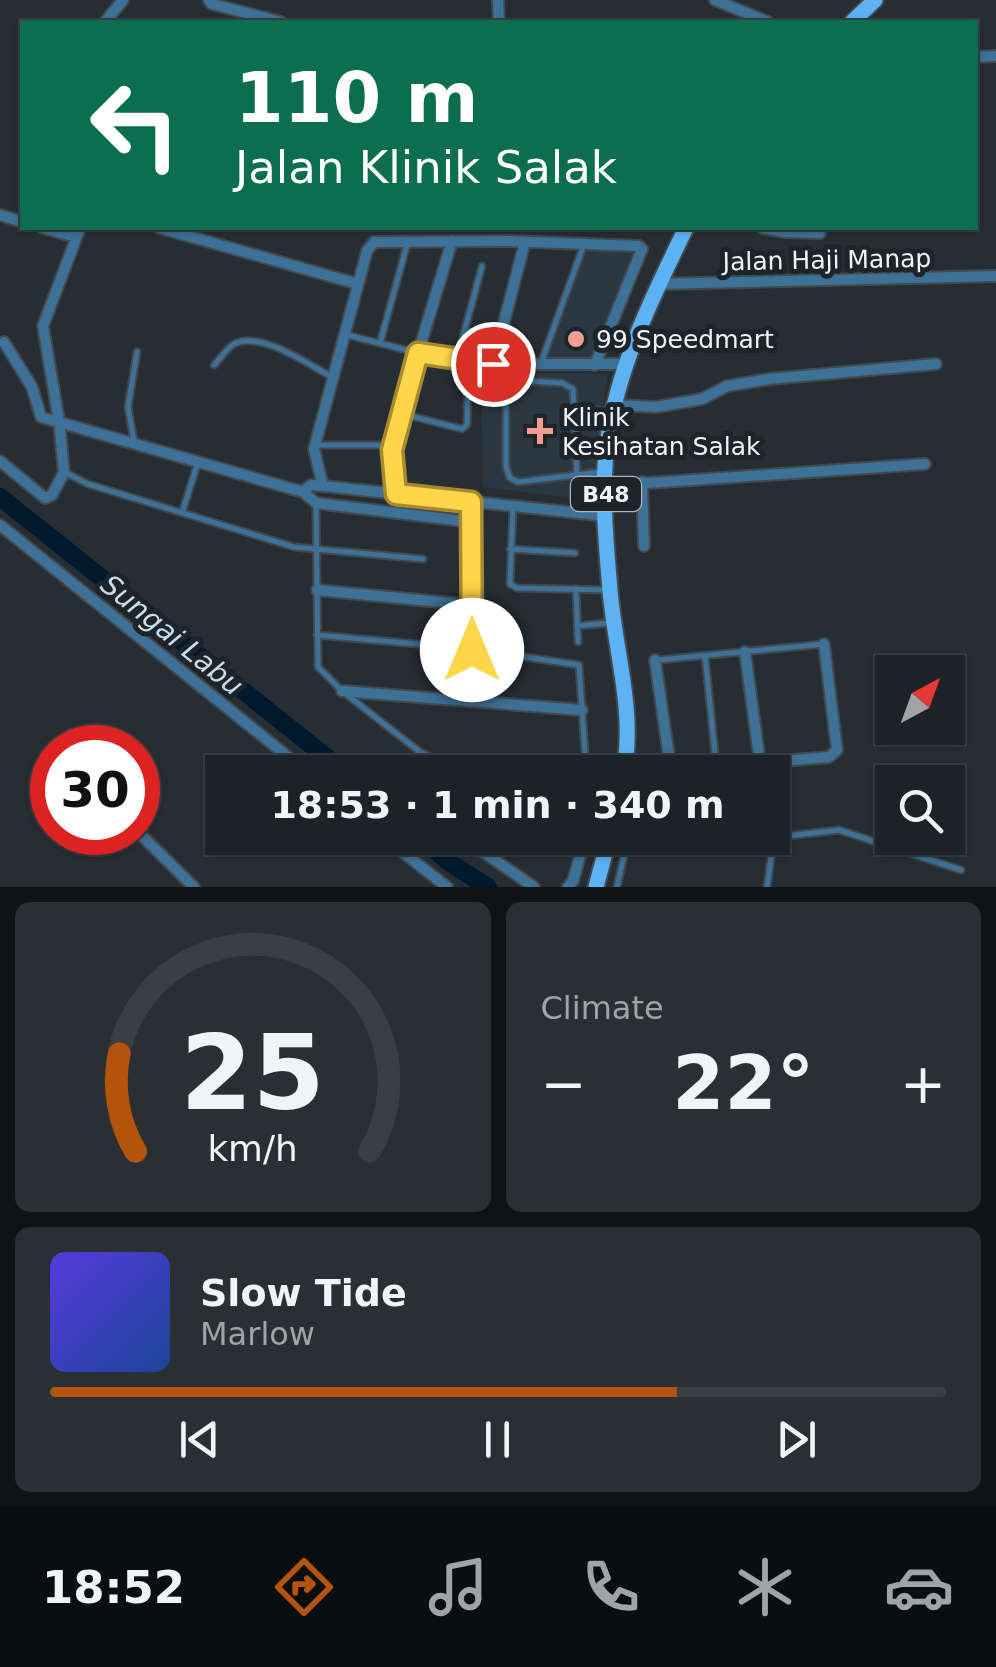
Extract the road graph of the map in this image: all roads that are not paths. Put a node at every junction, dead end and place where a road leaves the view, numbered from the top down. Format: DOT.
graph roads {
  1 [pos="122,0"];
  2 [pos="210,0"];
  3 [pos="714,0"];
  4 [pos="875,0"];
  5 [pos="107,20"];
  6 [pos="273,20"];
  7 [pos="763,20"];
  8 [pos="854,20"];
  9 [pos="167,230"];
  10 [pos="685,230"];
  11 [pos="774,230"];
  12 [pos="78,232"];
  13 [pos="820,233"];
  14 [pos="452,240"];
  15 [pos="408,241"];
  16 [pos="525,242"];
  17 [pos="584,244"];
  18 [pos="482,266"];
  19 [pos="996,276"];
  20 [pos="358,284"];
  21 [pos="659,284"];
  22 [pos="344,334"];
  23 [pos="4,342"];
  24 [pos="380,344"];
  25 [pos="137,352"];
  26 [pos="418,353"];
  27 [pos="462,360"];
  28 [pos="493,364"];
  29 [pos="506,364"];
  30 [pos="540,364"];
  31 [pos="626,364"];
  32 [pos="936,364"];
  33 [pos="214,365"];
  34 [pos="596,365"];
  35 [pos="332,377"];
  36 [pos="506,380"];
  37 [pos="615,408"];
  38 [pos="574,409"];
  39 [pos="400,413"];
  40 [pos="59,421"];
  41 [pos="135,444"];
  42 [pos="315,445"];
  43 [pos="393,446"];
  44 [pos="0,460"];
  45 [pos="198,462"];
  46 [pos="925,464"];
  47 [pos="64,472"];
  48 [pos="577,474"];
  49 [pos="605,479"];
  50 [pos="642,482"];
  51 [pos="312,488"];
  52 [pos="396,494"];
  53 [pos="471,502"];
  54 [pos="316,503"];
  55 [pos="512,507"];
  56 [pos="183,510"];
  57 [pos="607,516"];
  58 [pos="471,522"];
  59 [pos="2,531"];
  60 [pos="644,546"];
  61 [pos="316,548"];
  62 [pos="510,548"];
  63 [pos="575,553"];
  64 [pos="422,559"];
  65 [pos="576,589"];
  66 [pos="317,590"];
  67 [pos="610,590"];
  68 [pos="471,605"];
  69 [pos="614,622"];
  70 [pos="578,626"];
  71 [pos="317,635"];
  72 [pos="578,642"];
  73 [pos="824,644"];
  74 [pos="472,650"];
  75 [pos="745,652"];
  76 [pos="705,656"];
  77 [pos="655,660"];
  78 [pos="342,691"];
  79 [pos="472,702"];
  80 [pos="582,710"];
  81 [pos="285,755"];
  82 [pos="625,755"];
  83 [pos="669,755"];
  84 [pos="715,755"];
  85 [pos="759,755"];
  86 [pos="790,761"];
  87 [pos="790,836"];
  88 [pos="160,854"];
  89 [pos="407,855"];
  90 [pos="488,855"];
  91 [pos="580,855"];
  92 [pos="604,855"];
  93 [pos="624,855"];
  94 [pos="771,855"];
  95 [pos="961,870"];
  96 [pos="194,887"];
  97 [pos="447,887"];
  98 [pos="534,887"];
  99 [pos="568,887"];
  100 [pos="596,887"];
  101 [pos="617,887"];
  102 [pos="767,887"];
  1 -- 5 [label="street"];
  2 -- 6 [label="street"];
  3 -- 7 [label="street"];
  4 -- 8 [label="main road"];
  9 -- 20 [label="street"];
  10 -- 21 [label="main road, B48"];
  11 -- 13 [label="street"];
  12 -- 40 [label="street"];
  14 -- 15 [label="street"];
  14 -- 16 [label="street"];
  14 -- 26 [label="street"];
  15 -- 20 [label="street"];
  15 -- 24 [label="lane"];
  16 -- 17 [label="street"];
  16 -- 28 [label="street"];
  17 -- 30 [label="lane"];
  17 -- 34 [label="street"];
  18 -- 27 [label="lane"];
  19 -- 21 [label="street, Jalan Haji Manap"];
  20 -- 22 [label="street"];
  21 -- 31 [label="main road, B48"];
  22 -- 24 [label="lane"];
  22 -- 35 [label="street"];
  23 -- 40 [label="street"];
  24 -- 26 [label="lane"];
  25 -- 41 [label="lane"];
  26 -- 27 [label="street"];
  26 -- 39 [label="street"];
  27 -- 28 [label="street"];
  27 -- 39 [label="lane"];
  28 -- 29 [label="street"];
  29 -- 30 [label="street"];
  29 -- 36 [label="lane"];
  30 -- 34 [label="street"];
  31 -- 34 [label="street"];
  31 -- 37 [label="main road, B48"];
  32 -- 37 [label="street"];
  33 -- 35 [label="lane"];
  35 -- 42 [label="street"];
  36 -- 38 [label="lane"];
  36 -- 48 [label="lane"];
  37 -- 38 [label="lane"];
  37 -- 49 [label="main road, B48"];
  38 -- 48 [label="lane"];
  39 -- 43 [label="street"];
  40 -- 41 [label="street"];
  40 -- 47 [label="street"];
  41 -- 45 [label="street"];
  42 -- 43 [label="lane"];
  42 -- 51 [label="street"];
  43 -- 52 [label="street"];
  44 -- 47 [label="street"];
  45 -- 51 [label="street"];
  45 -- 56 [label="lane"];
  46 -- 50 [label="street"];
  47 -- 56 [label="lane"];
  48 -- 49 [label="lane"];
  49 -- 50 [label="street"];
  49 -- 57 [label="main road, B48"];
  50 -- 60 [label="street"];
  51 -- 52 [label="street"];
  51 -- 54 [label="street"];
  52 -- 53 [label="street"];
  53 -- 55 [label="street"];
  53 -- 58 [label="street"];
  54 -- 58 [label="street"];
  54 -- 61 [label="lane"];
  55 -- 57 [label="street"];
  55 -- 62 [label="lane"];
  56 -- 61 [label="lane"];
  57 -- 67 [label="main road, B48"];
  58 -- 68 [label="street"];
  59 -- 81 [label="street"];
  61 -- 64 [label="lane"];
  61 -- 66 [label="lane"];
  62 -- 63 [label="lane"];
  62 -- 65 [label="lane"];
  65 -- 67 [label="lane"];
  65 -- 70 [label="lane"];
  66 -- 68 [label="street"];
  66 -- 71 [label="lane"];
  67 -- 69 [label="main road, B48"];
  68 -- 74 [label="street"];
  69 -- 70 [label="lane"];
  69 -- 82 [label="main road, B48"];
  70 -- 72 [label="lane"];
  71 -- 74 [label="lane"];
  71 -- 78 [label="lane"];
  73 -- 75 [label="lane"];
  73 -- 86 [label="street"];
  74 -- 79 [label="street"];
  74 -- 80 [label="lane"];
  75 -- 76 [label="lane"];
  75 -- 85 [label="street"];
  76 -- 77 [label="lane"];
  76 -- 84 [label="lane"];
  77 -- 83 [label="street"];
  78 -- 79 [label="street"];
  78 -- 80 [label="lane"];
  79 -- 80 [label="street"];
  87 -- 95 [label="lane"];
  88 -- 96 [label="street"];
  89 -- 97 [label="street"];
  90 -- 98 [label="street"];
  91 -- 99 [label="street"];
  92 -- 100 [label="main road"];
  93 -- 101 [label="lane"];
  94 -- 102 [label="lane"];
}
